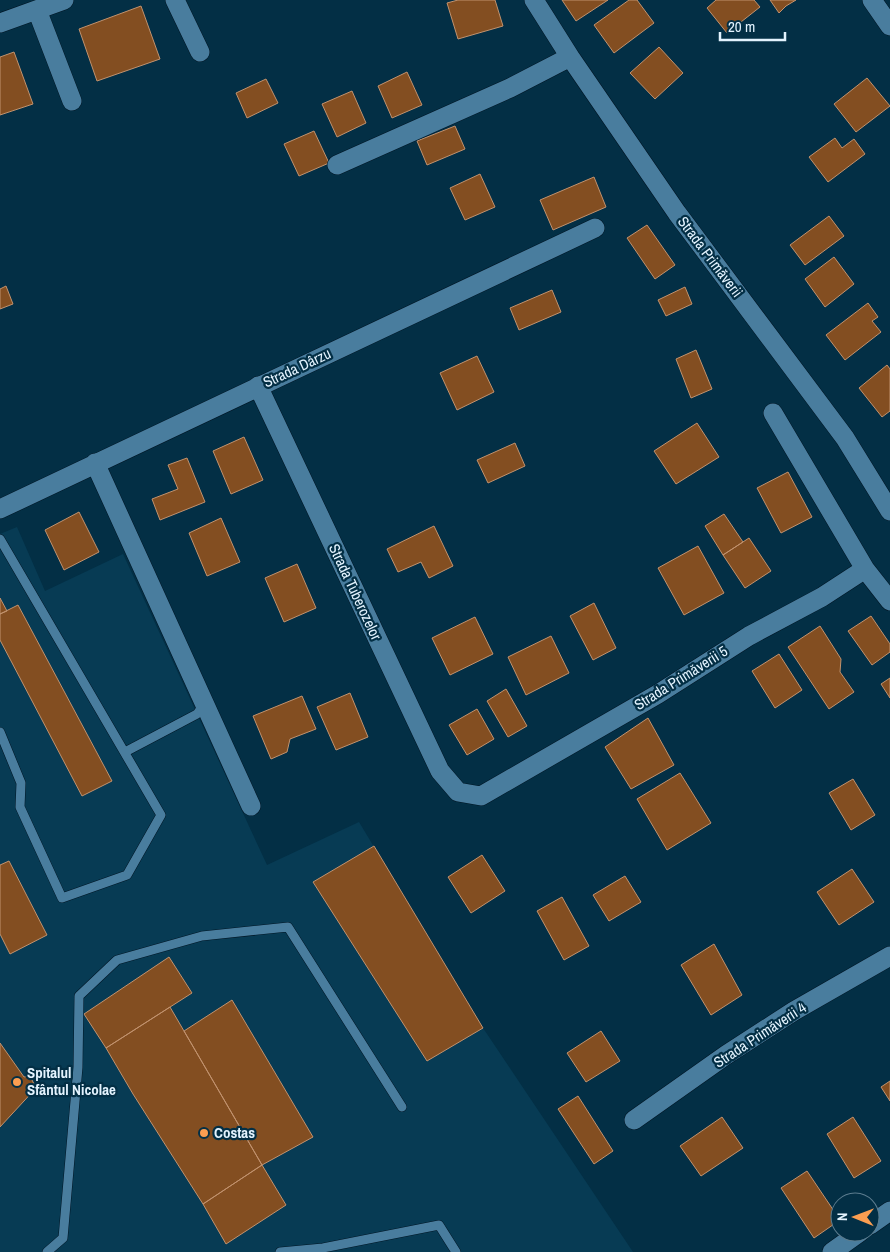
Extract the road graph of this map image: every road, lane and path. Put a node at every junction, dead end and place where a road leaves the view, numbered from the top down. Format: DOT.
graph roads {
  1 [pos="64,0"];
  2 [pos="175,0"];
  3 [pos="534,0"];
  4 [pos="872,0"];
  5 [pos="36,10"];
  6 [pos="0,23"];
  7 [pos="890,26"];
  8 [pos="200,52"];
  9 [pos="570,57"];
  10 [pos="72,100"];
  11 [pos="337,165"];
  12 [pos="595,228"];
  13 [pos="258,386"];
  14 [pos="773,413"];
  15 [pos="95,464"];
  16 [pos="0,508"];
  17 [pos="890,511"];
  18 [pos="0,539"];
  19 [pos="865,569"];
  20 [pos="890,601"];
  21 [pos="204,704"];
  22 [pos="0,732"];
  23 [pos="125,752"];
  24 [pos="458,792"];
  25 [pos="251,806"];
  26 [pos="890,956"];
  27 [pos="402,1107"];
  28 [pos="634,1120"];
  29 [pos="846,1242"];
  30 [pos="46,1252"];
  31 [pos="280,1252"];
  32 [pos="456,1252"];
  33 [pos="832,1252"];
  1 -- 5 [label="street"];
  2 -- 8 [label="street"];
  3 -- 9 [label="street, Strada Primăverii"];
  4 -- 7 [label="street"];
  5 -- 6 [label="street"];
  5 -- 10 [label="street"];
  9 -- 11 [label="street"];
  9 -- 17 [label="street, Strada Primăverii"];
  12 -- 13 [label="street, Strada Dârzu"];
  13 -- 15 [label="street, Strada Dârzu"];
  13 -- 24 [label="street, Strada Tuberozelor"];
  14 -- 19 [label="street"];
  15 -- 16 [label="street, Strada Dârzu"];
  15 -- 21 [label="street"];
  18 -- 23 [label="lane"];
  19 -- 20 [label="street"];
  19 -- 24 [label="street, Strada Primăverii 5"];
  21 -- 23 [label="lane"];
  21 -- 25 [label="street"];
  22 -- 23 [label="lane"];
  26 -- 28 [label="street, Strada Primăverii 4"];
  27 -- 30 [label="lane"];
  29 -- 33 [label="street"];
  31 -- 32 [label="lane"];
}
